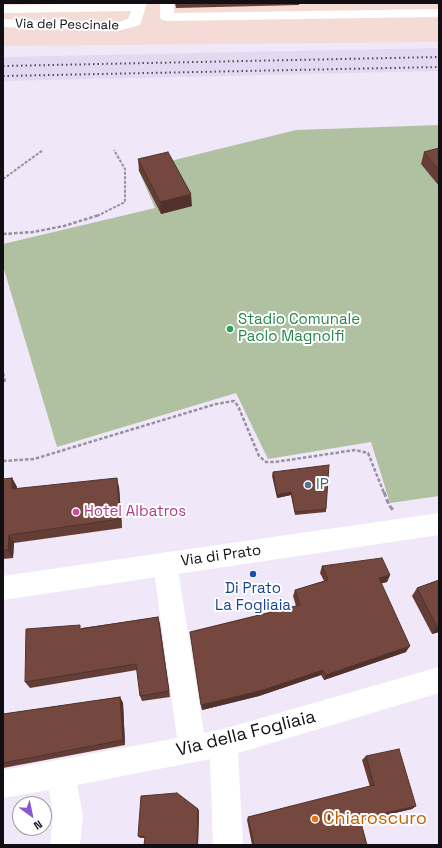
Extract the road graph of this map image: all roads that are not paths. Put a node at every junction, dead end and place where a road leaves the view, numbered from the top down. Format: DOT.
graph roads {
  1 [pos="129,3"];
  2 [pos="140,3"];
  3 [pos="167,3"];
  4 [pos="3,9"];
  5 [pos="316,9"];
  6 [pos="439,13"];
  7 [pos="3,23"];
  8 [pos="439,524"];
  9 [pos="165,564"];
  10 [pos="3,588"];
  11 [pos="439,680"];
  12 [pos="223,743"];
  13 [pos="192,748"];
  14 [pos="60,773"];
  15 [pos="3,784"];
  16 [pos="65,845"];
  17 [pos="228,845"];
  1 -- 4 [label="street"];
  2 -- 7 [label="street, Via del Pescinale"];
  3 -- 5 [label="street"];
  5 -- 6 [label="street"];
  8 -- 9 [label="street, Via di Prato"];
  9 -- 10 [label="street, Via di Prato"];
  9 -- 13 [label="street"];
  11 -- 12 [label="street, Via della Fogliaia"];
  12 -- 13 [label="street, Via della Fogliaia"];
  12 -- 17 [label="street"];
  13 -- 14 [label="street, Via della Fogliaia"];
  14 -- 15 [label="street, Via della Fogliaia"];
  14 -- 16 [label="street"];
}
